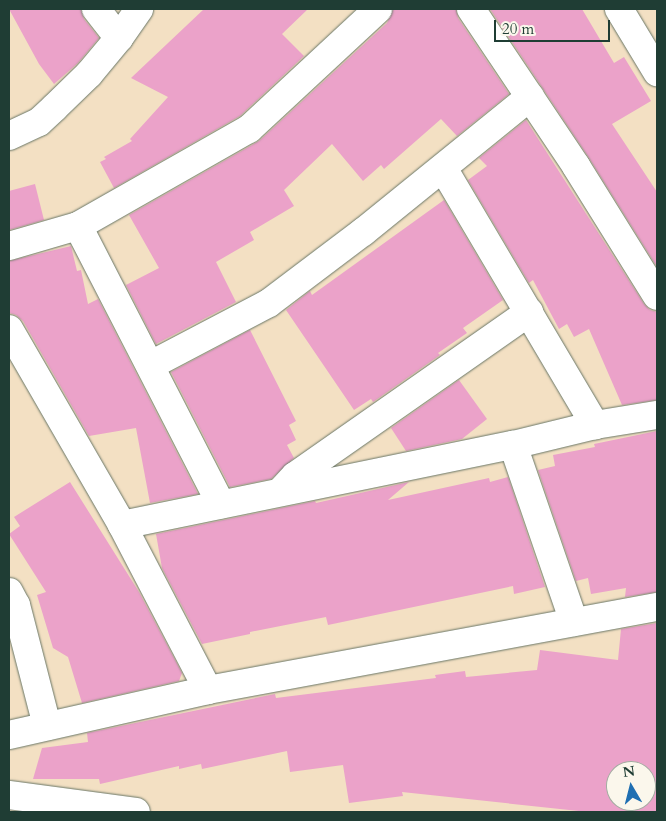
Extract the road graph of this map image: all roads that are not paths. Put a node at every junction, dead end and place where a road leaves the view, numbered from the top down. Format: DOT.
graph roads {
  1 [pos="96,9"];
  2 [pos="139,9"];
  3 [pos="378,9"];
  4 [pos="471,9"];
  5 [pos="619,9"];
  6 [pos="119,38"];
  7 [pos="657,72"];
  8 [pos="530,97"];
  9 [pos="9,136"];
  10 [pos="443,168"];
  11 [pos="78,226"];
  12 [pos="9,246"];
  13 [pos="657,296"];
  14 [pos="529,312"];
  15 [pos="9,329"];
  16 [pos="151,365"];
  17 [pos="657,415"];
  18 [pos="594,425"];
  19 [pos="513,444"];
  20 [pos="279,493"];
  21 [pos="221,504"];
  22 [pos="122,525"];
  23 [pos="9,592"];
  24 [pos="657,608"];
  25 [pos="574,622"];
  26 [pos="208,690"];
  27 [pos="47,726"];
  28 [pos="9,735"];
  29 [pos="9,795"];
  30 [pos="136,812"];
  1 -- 6 [label="street"];
  2 -- 6 [label="street"];
  3 -- 11 [label="street"];
  4 -- 8 [label="street"];
  5 -- 7 [label="street"];
  6 -- 9 [label="street"];
  8 -- 10 [label="street"];
  8 -- 13 [label="street"];
  10 -- 14 [label="street"];
  10 -- 16 [label="street"];
  11 -- 12 [label="street"];
  11 -- 16 [label="street"];
  14 -- 18 [label="street"];
  14 -- 20 [label="street"];
  15 -- 22 [label="street"];
  16 -- 21 [label="street"];
  17 -- 18 [label="street"];
  18 -- 19 [label="street"];
  19 -- 20 [label="street"];
  19 -- 25 [label="street"];
  20 -- 21 [label="street"];
  21 -- 22 [label="street"];
  22 -- 26 [label="street"];
  23 -- 27 [label="street"];
  24 -- 25 [label="street"];
  25 -- 26 [label="street"];
  26 -- 27 [label="street"];
  27 -- 28 [label="street"];
  29 -- 30 [label="street"];
}
